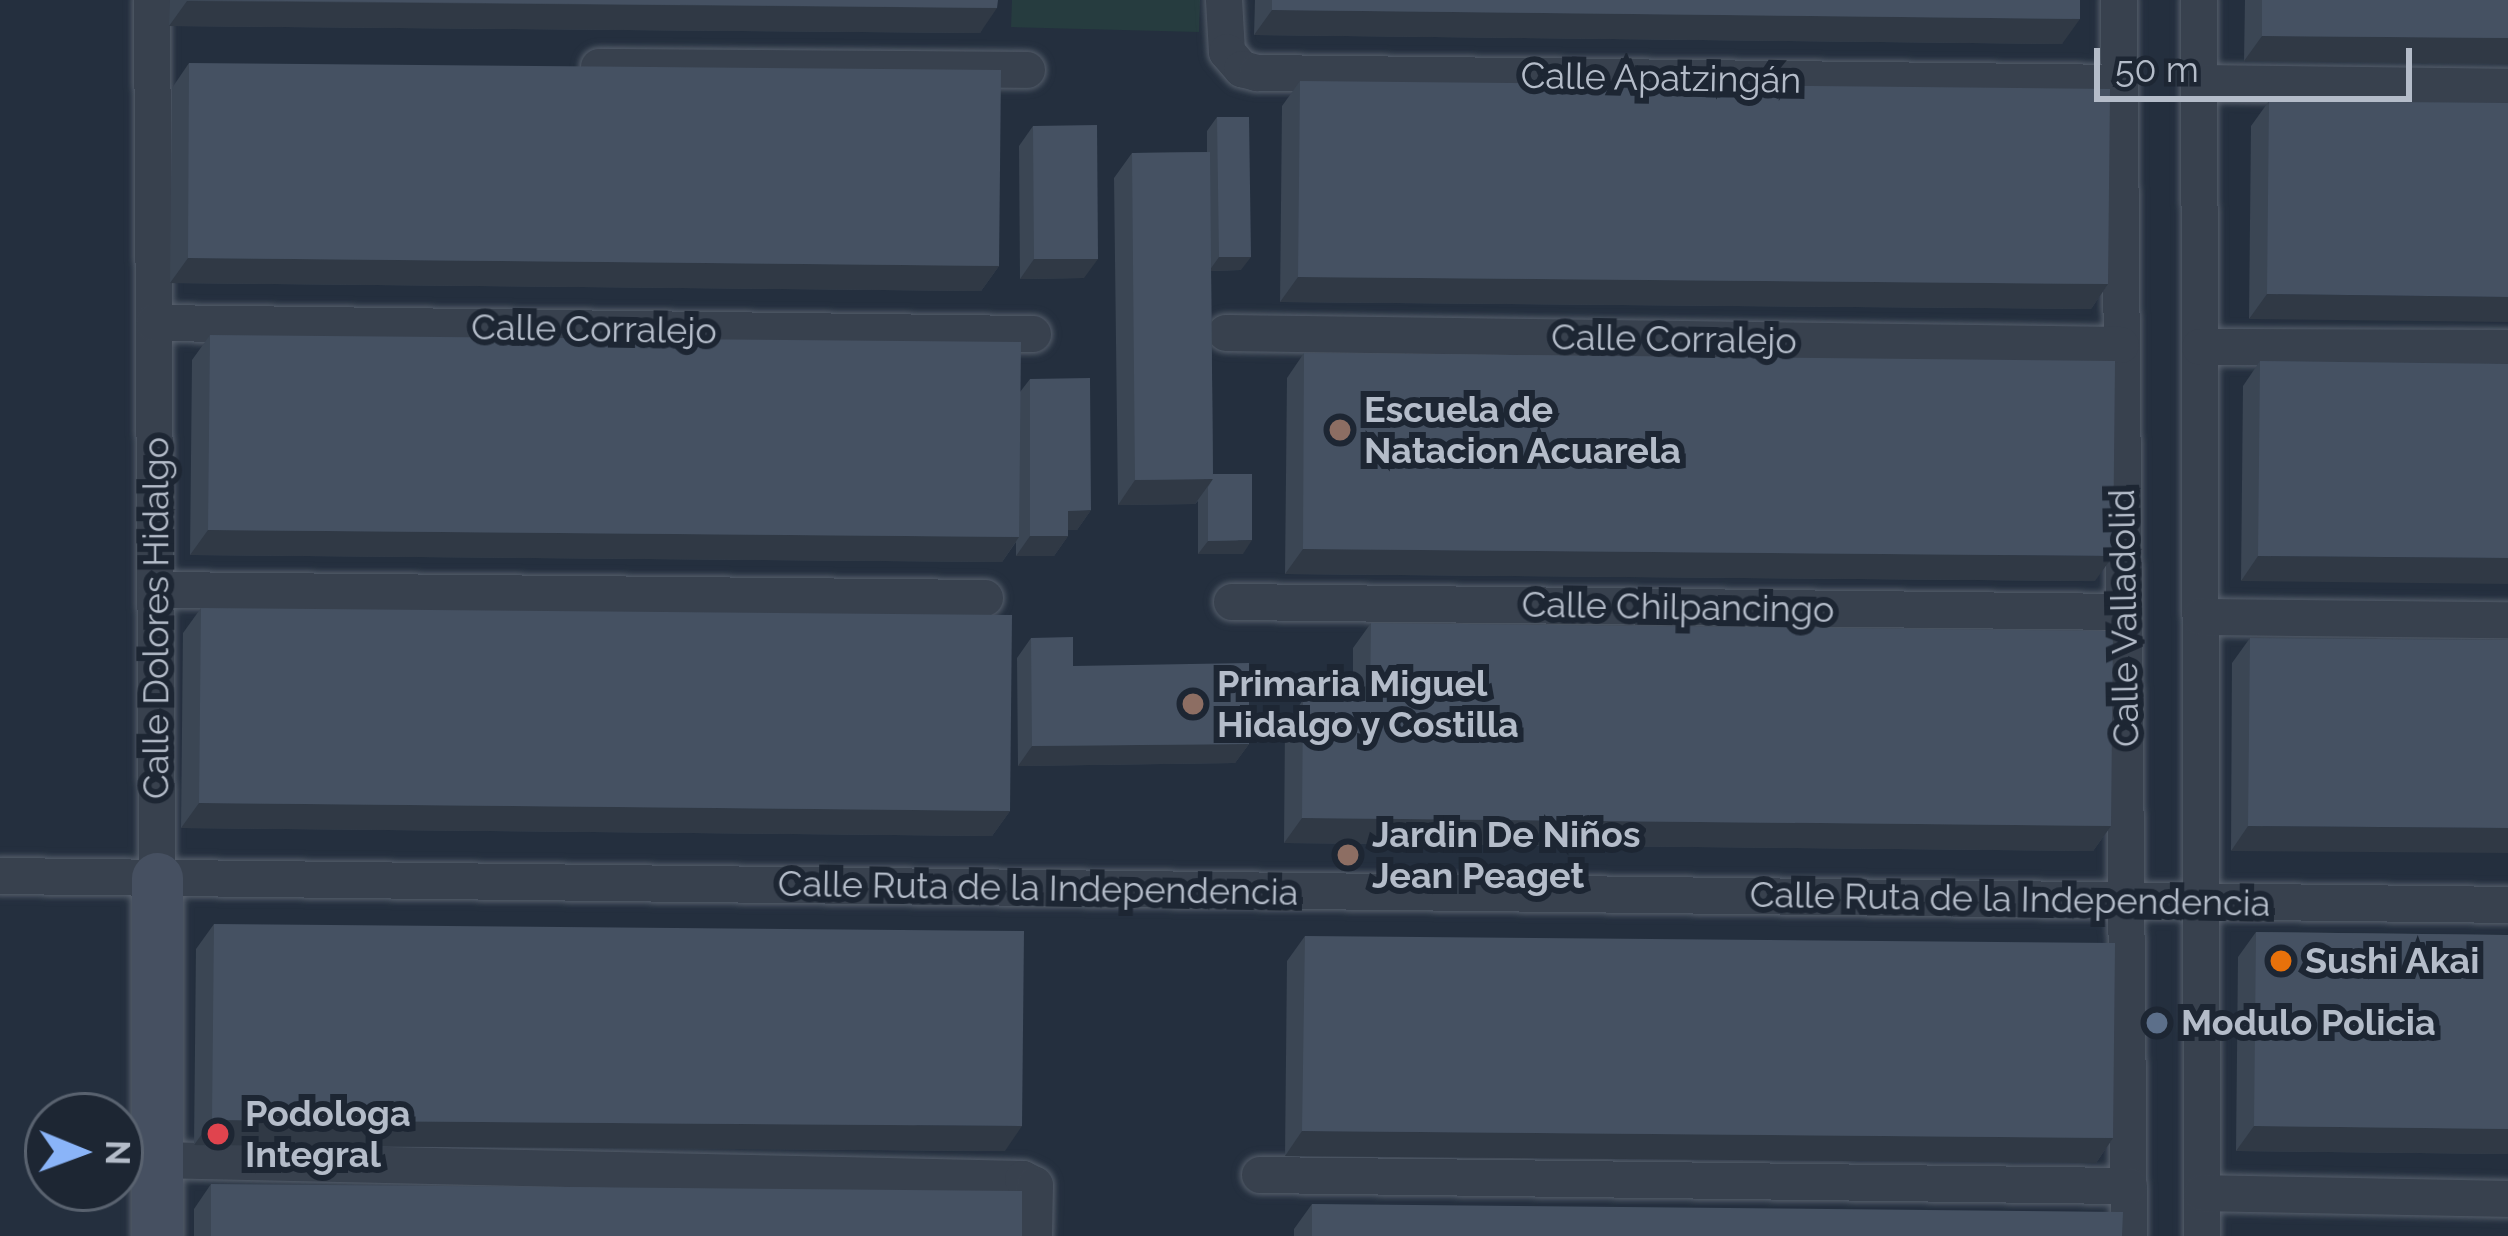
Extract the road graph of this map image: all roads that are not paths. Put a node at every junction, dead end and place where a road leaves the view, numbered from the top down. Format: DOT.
graph roads {
  1 [pos="152,0"];
  2 [pos="1224,0"];
  3 [pos="2119,0"];
  4 [pos="2199,0"];
  5 [pos="152,64"];
  6 [pos="200,64"];
  7 [pos="554,67"];
  8 [pos="1027,70"];
  9 [pos="2119,83"];
  10 [pos="2199,83"];
  11 [pos="2508,87"];
  12 [pos="154,323"];
  13 [pos="1226,333"];
  14 [pos="1033,334"];
  15 [pos="2121,345"];
  16 [pos="2200,347"];
  17 [pos="2508,348"];
  18 [pos="156,590"];
  19 [pos="985,598"];
  20 [pos="1232,602"];
  21 [pos="2124,612"];
  22 [pos="2201,617"];
  23 [pos="2508,620"];
  24 [pos="0,876"];
  25 [pos="157,878"];
  26 [pos="2127,900"];
  27 [pos="2202,902"];
  28 [pos="2508,905"];
  29 [pos="157,1160"];
  30 [pos="1260,1174"];
  31 [pos="2128,1186"];
  32 [pos="2203,1193"];
  33 [pos="2508,1199"];
  34 [pos="157,1236"];
  35 [pos="1034,1236"];
  36 [pos="2129,1236"];
  37 [pos="2202,1236"];
  1 -- 5 [label="street, Calle Dolores Hidalgo"];
  2 -- 9 [label="street, Calle Apatzingán"];
  3 -- 9 [label="street, Calle Valladolid"];
  4 -- 10 [label="street, Calle Valladolid"];
  5 -- 6 [label="street"];
  5 -- 12 [label="street, Calle Dolores Hidalgo"];
  7 -- 8 [label="street"];
  9 -- 15 [label="street, Calle Valladolid"];
  10 -- 11 [label="street"];
  10 -- 16 [label="street, Calle Valladolid"];
  12 -- 14 [label="street, Calle Corralejo"];
  12 -- 18 [label="street, Calle Dolores Hidalgo"];
  13 -- 15 [label="street, Calle Corralejo"];
  15 -- 21 [label="street, Calle Valladolid"];
  16 -- 17 [label="street"];
  16 -- 22 [label="street, Calle Valladolid"];
  18 -- 19 [label="street"];
  18 -- 25 [label="street, Calle Dolores Hidalgo"];
  20 -- 21 [label="street, Calle Chilpancingo"];
  21 -- 26 [label="street, Calle Valladolid"];
  22 -- 23 [label="street"];
  22 -- 27 [label="street, Calle Valladolid"];
  24 -- 25 [label="street, Calle Ruta de la Independencia"];
  25 -- 26 [label="street, Calle Ruta de la Independencia"];
  25 -- 29 [label="street, Calle Dolores Hidalgo"];
  26 -- 27 [label="street, Calle Ruta de la Independencia"];
  26 -- 31 [label="street, Calle Valladolid"];
  27 -- 28 [label="street, Calle Ruta de la Independencia"];
  27 -- 32 [label="street, Calle Valladolid"];
  29 -- 34 [label="street, Calle Dolores Hidalgo"];
  29 -- 35 [label="street"];
  30 -- 31 [label="street"];
  31 -- 36 [label="street, Calle Valladolid"];
  32 -- 33 [label="street"];
  32 -- 37 [label="street, Calle Valladolid"];
}
